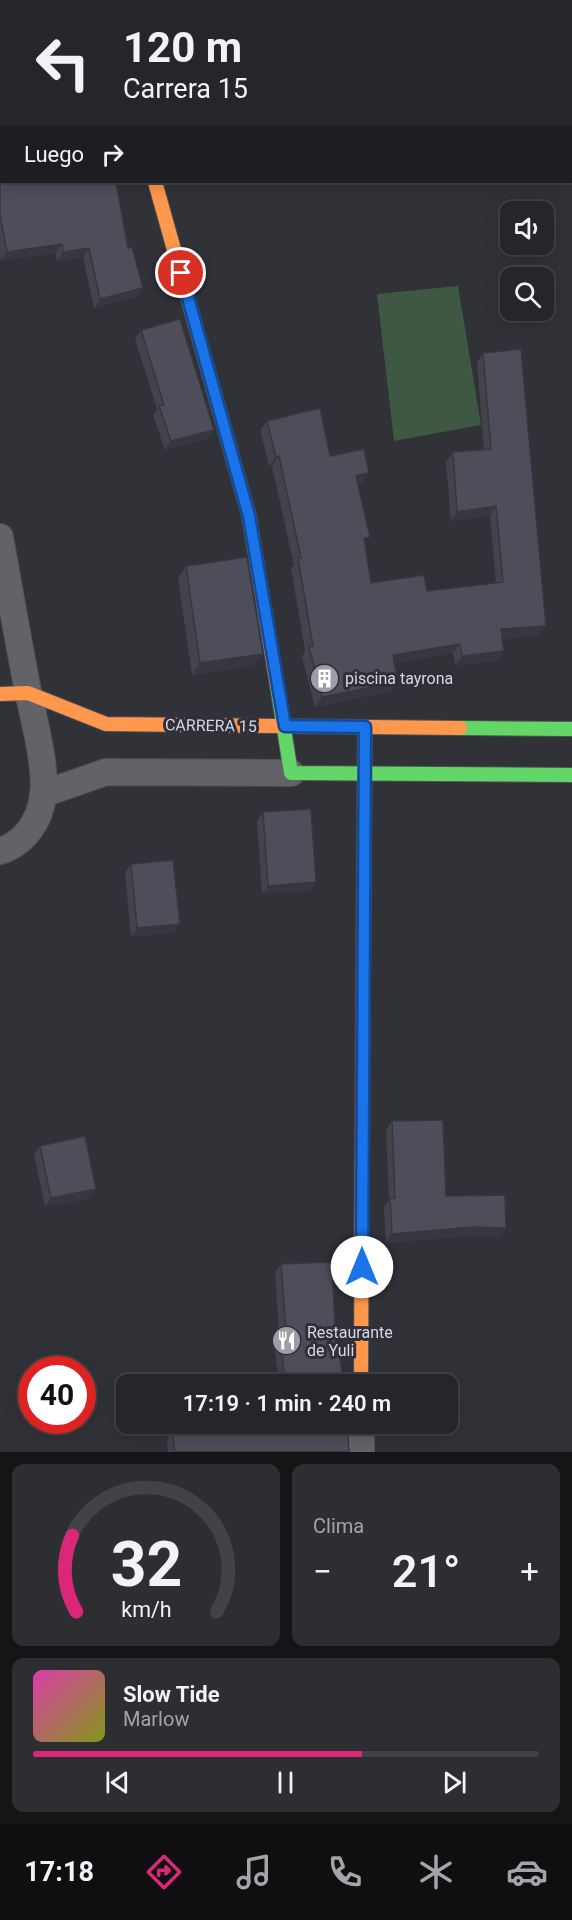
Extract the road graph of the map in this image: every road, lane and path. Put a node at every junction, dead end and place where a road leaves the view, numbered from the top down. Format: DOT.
graph roads {
  1 [pos="155,183"];
  2 [pos="0,537"];
  3 [pos="28,693"];
  4 [pos="0,694"];
  5 [pos="285,726"];
  6 [pos="365,727"];
  7 [pos="572,729"];
  8 [pos="291,773"];
  9 [pos="363,774"];
  10 [pos="572,775"];
  11 [pos="43,794"];
  12 [pos="0,851"];
  13 [pos="361,1374"];
  14 [pos="361,1434"];
  15 [pos="361,1452"];
  1 -- 5 [label="street"];
  2 -- 3 [label="street"];
  3 -- 4 [label="street, CARRERA 15"];
  3 -- 5 [label="street, CARRERA 15"];
  3 -- 11 [label="street"];
  5 -- 6 [label="street, CARRERA 15"];
  5 -- 8 [label="street"];
  6 -- 7 [label="street, CARRERA 15"];
  6 -- 9 [label="street"];
  8 -- 9 [label="street"];
  8 -- 11 [label="street"];
  9 -- 10 [label="street"];
  9 -- 13 [label="street"];
  11 -- 12 [label="street"];
  14 -- 15 [label="street"];
}
